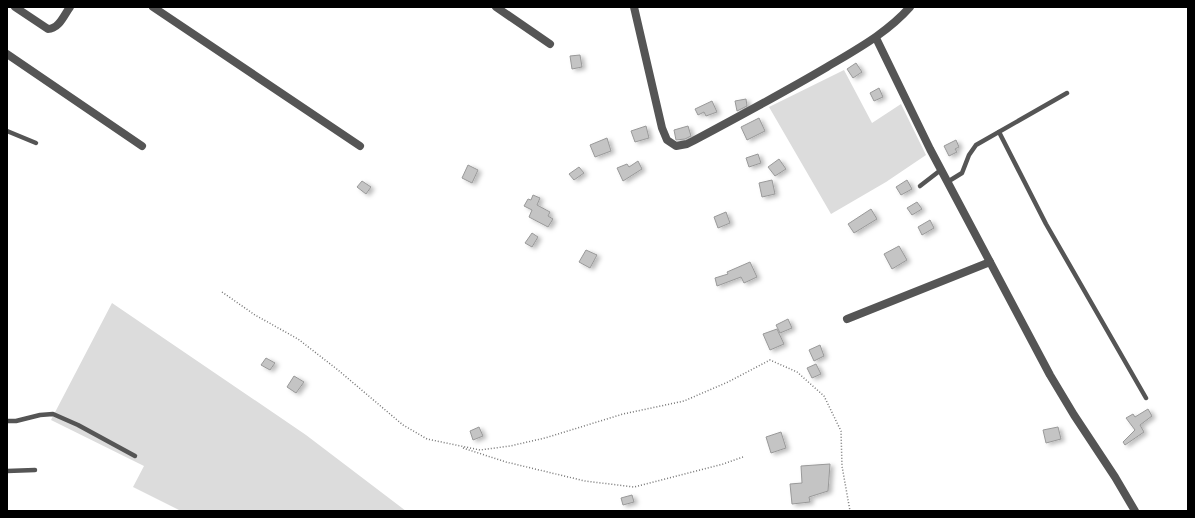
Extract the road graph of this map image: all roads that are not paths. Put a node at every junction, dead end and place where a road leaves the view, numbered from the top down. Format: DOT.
graph roads {
  1 [pos="15,7"];
  2 [pos="70,7"];
  3 [pos="153,7"];
  4 [pos="496,7"];
  5 [pos="634,7"];
  6 [pos="910,7"];
  7 [pos="876,38"];
  8 [pos="550,44"];
  9 [pos="7,54"];
  10 [pos="1067,93"];
  11 [pos="7,131"];
  12 [pos="999,132"];
  13 [pos="36,143"];
  14 [pos="142,146"];
  15 [pos="360,146"];
  16 [pos="942,170"];
  17 [pos="949,181"];
  18 [pos="920,186"];
  19 [pos="990,262"];
  20 [pos="847,319"];
  21 [pos="1146,398"];
  22 [pos="7,421"];
  23 [pos="135,456"];
  24 [pos="35,470"];
  25 [pos="7,471"];
  26 [pos="1135,511"];
  1 -- 2 [label="street"];
  3 -- 15 [label="street"];
  4 -- 8 [label="street"];
  5 -- 7 [label="street"];
  6 -- 7 [label="street"];
  7 -- 16 [label="street"];
  9 -- 14 [label="street"];
  10 -- 12 [label="lane"];
  11 -- 13 [label="lane"];
  12 -- 17 [label="lane"];
  12 -- 21 [label="lane"];
  16 -- 17 [label="street"];
  16 -- 18 [label="lane"];
  17 -- 19 [label="street"];
  19 -- 20 [label="street"];
  19 -- 26 [label="street"];
  22 -- 23 [label="lane"];
  24 -- 25 [label="lane"];
}
